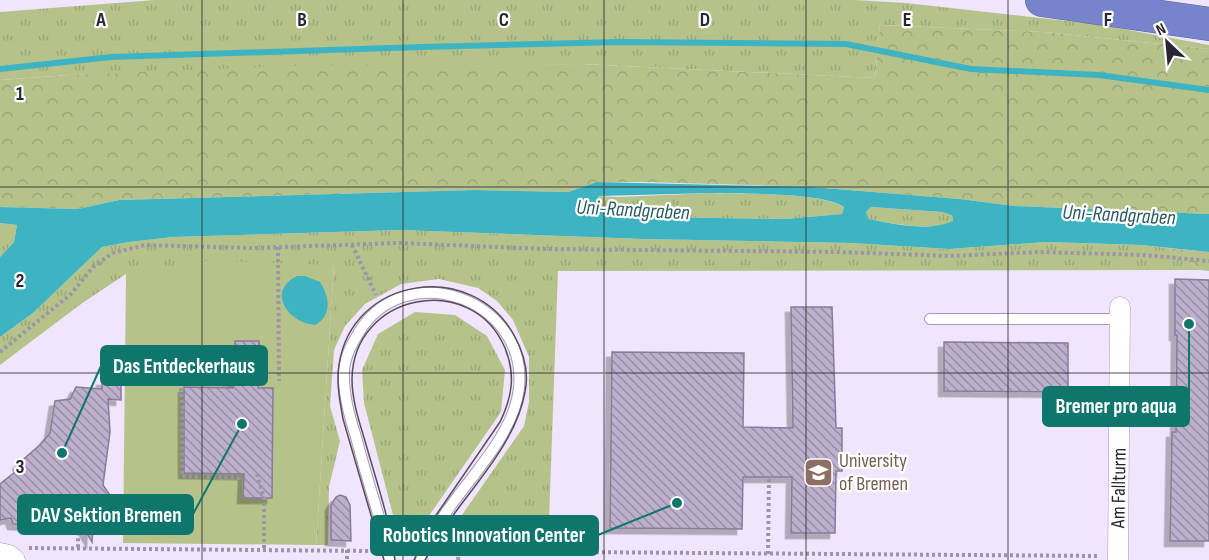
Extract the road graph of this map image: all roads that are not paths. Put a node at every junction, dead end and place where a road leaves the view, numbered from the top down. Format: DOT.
graph roads {
  1 [pos="1042,0"];
  2 [pos="1209,24"];
  3 [pos="1120,313"];
  4 [pos="930,319"];
  5 [pos="0,553"];
  6 [pos="388,555"];
  7 [pos="422,556"];
  8 [pos="1118,558"];
  9 [pos="15,560"];
  1 -- 2 [label="highway"];
  3 -- 4 [label="lane"];
  3 -- 8 [label="street, Am Fallturm"];
  5 -- 9 [label="street"];
  6 -- 7 [label="lane"];
}
